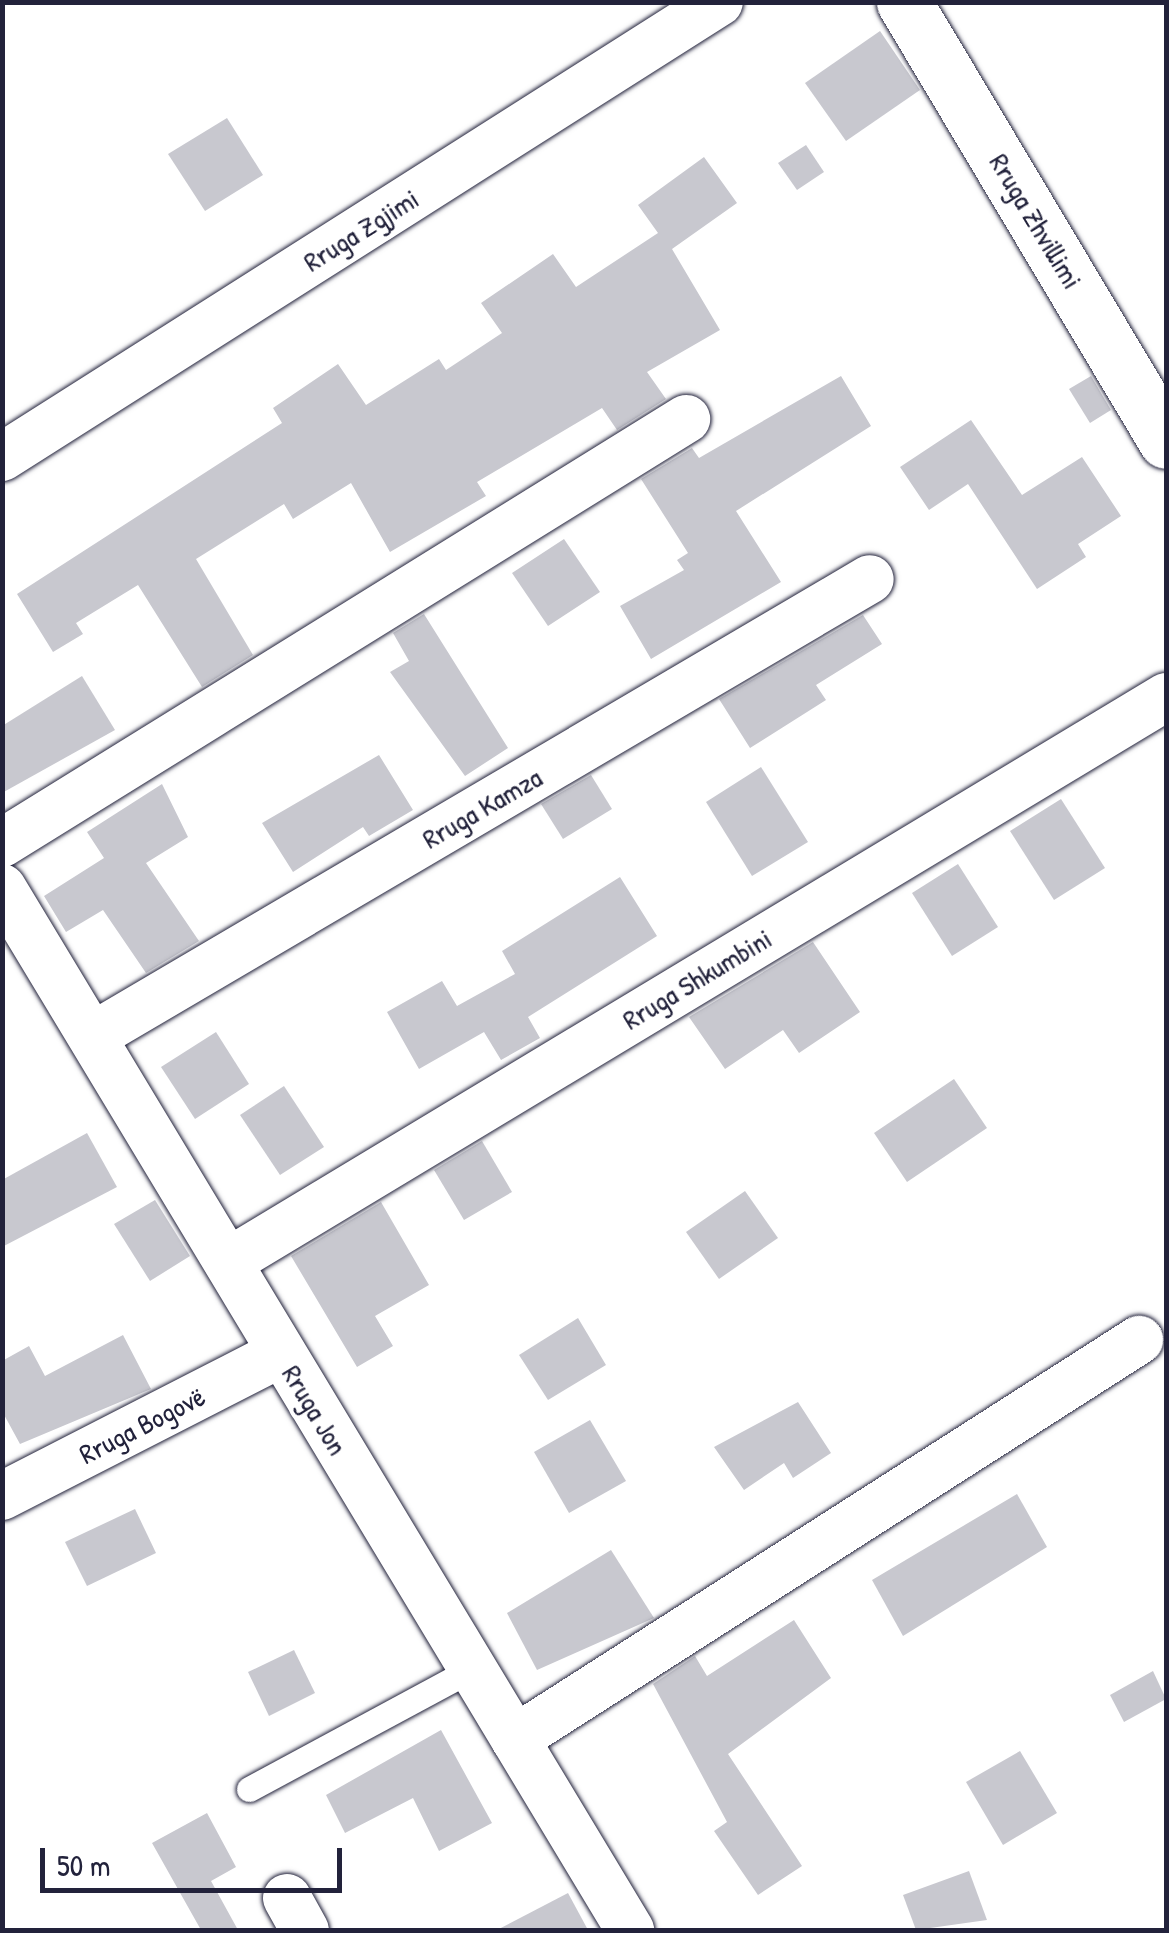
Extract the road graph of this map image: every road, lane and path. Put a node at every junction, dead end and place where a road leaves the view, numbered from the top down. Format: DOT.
graph roads {
  1 [pos="718,2"];
  2 [pos="904,2"];
  3 [pos="686,419"];
  4 [pos="1166,441"];
  5 [pos="2,457"];
  6 [pos="870,580"];
  7 [pos="1166,697"];
  8 [pos="2,844"];
  9 [pos="2,888"];
  10 [pos="94,1036"];
  11 [pos="228,1262"];
  12 [pos="1140,1340"];
  13 [pos="281,1353"];
  14 [pos="2,1496"];
  15 [pos="472,1669"];
  16 [pos="515,1739"];
  17 [pos="249,1789"];
  18 [pos="630,1930"];
  1 -- 5 [label="street, Rruga Zgjimi"];
  2 -- 4 [label="street, Rruga Zhvillimi"];
  3 -- 8 [label="street"];
  6 -- 10 [label="street, Rruga Kamza"];
  7 -- 11 [label="street, Rruga Shkumbini"];
  9 -- 10 [label="street, Rruga Jon"];
  10 -- 11 [label="street, Rruga Jon"];
  11 -- 13 [label="street, Rruga Jon"];
  12 -- 16 [label="street"];
  13 -- 14 [label="street, Rruga Bogovë"];
  13 -- 15 [label="street, Rruga Jon"];
  15 -- 16 [label="street, Rruga Jon"];
  15 -- 17 [label="lane"];
  16 -- 18 [label="street, Rruga Jon"];
}
